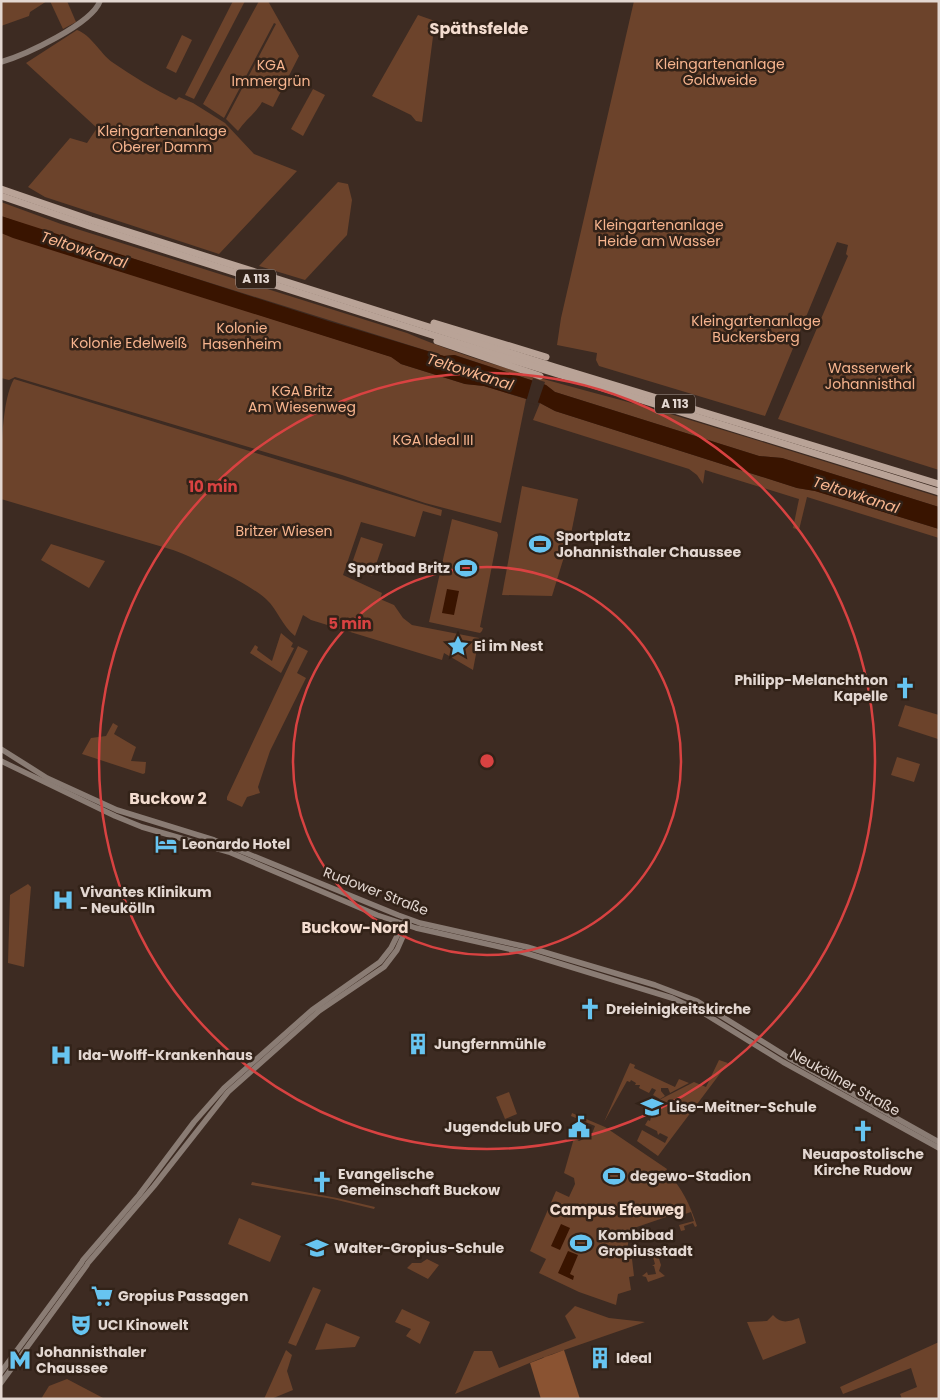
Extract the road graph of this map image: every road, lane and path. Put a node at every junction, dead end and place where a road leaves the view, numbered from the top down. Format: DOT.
graph roads {
  1 [pos="100,1"];
  2 [pos="1,62"];
  3 [pos="1,189"];
  4 [pos="1,196"];
  5 [pos="412,321"];
  6 [pos="432,335"];
  7 [pos="546,357"];
  8 [pos="540,376"];
  9 [pos="939,484"];
  10 [pos="939,492"];
  11 [pos="1,750"];
  12 [pos="1,760"];
  13 [pos="378,912"];
  14 [pos="407,922"];
  15 [pos="673,995"];
  16 [pos="749,1033"];
  17 [pos="740,1035"];
  18 [pos="853,1097"];
  19 [pos="939,1142"];
  20 [pos="939,1148"];
  21 [pos="85,1263"];
  22 [pos="1,1372"];
  23 [pos="1,1382"];
  1 -- 2 [label="main road"];
  3 -- 5 [label="highway, A 113"];
  4 -- 6 [label="highway, A 113"];
  5 -- 7 [label="highway"];
  5 -- 9 [label="highway, A 113"];
  6 -- 8 [label="highway"];
  6 -- 10 [label="highway, A 113"];
  11 -- 13 [label="main road, Rudower Straße"];
  12 -- 13 [label="main road, Rudower Straße"];
  13 -- 14 [label="main road, Rudower Straße"];
  14 -- 15 [label="main road, Rudower Straße"];
  14 -- 21 [label="main road"];
  15 -- 16 [label="main road, Rudower Straße"];
  15 -- 17 [label="main road, Rudower Straße"];
  16 -- 18 [label="main road, Neuköllner Straße"];
  17 -- 18 [label="main road, Neuköllner Straße"];
  18 -- 19 [label="main road, Neuköllner Straße"];
  18 -- 20 [label="main road, Neuköllner Straße"];
  21 -- 22 [label="main road"];
  21 -- 23 [label="main road"];
}
